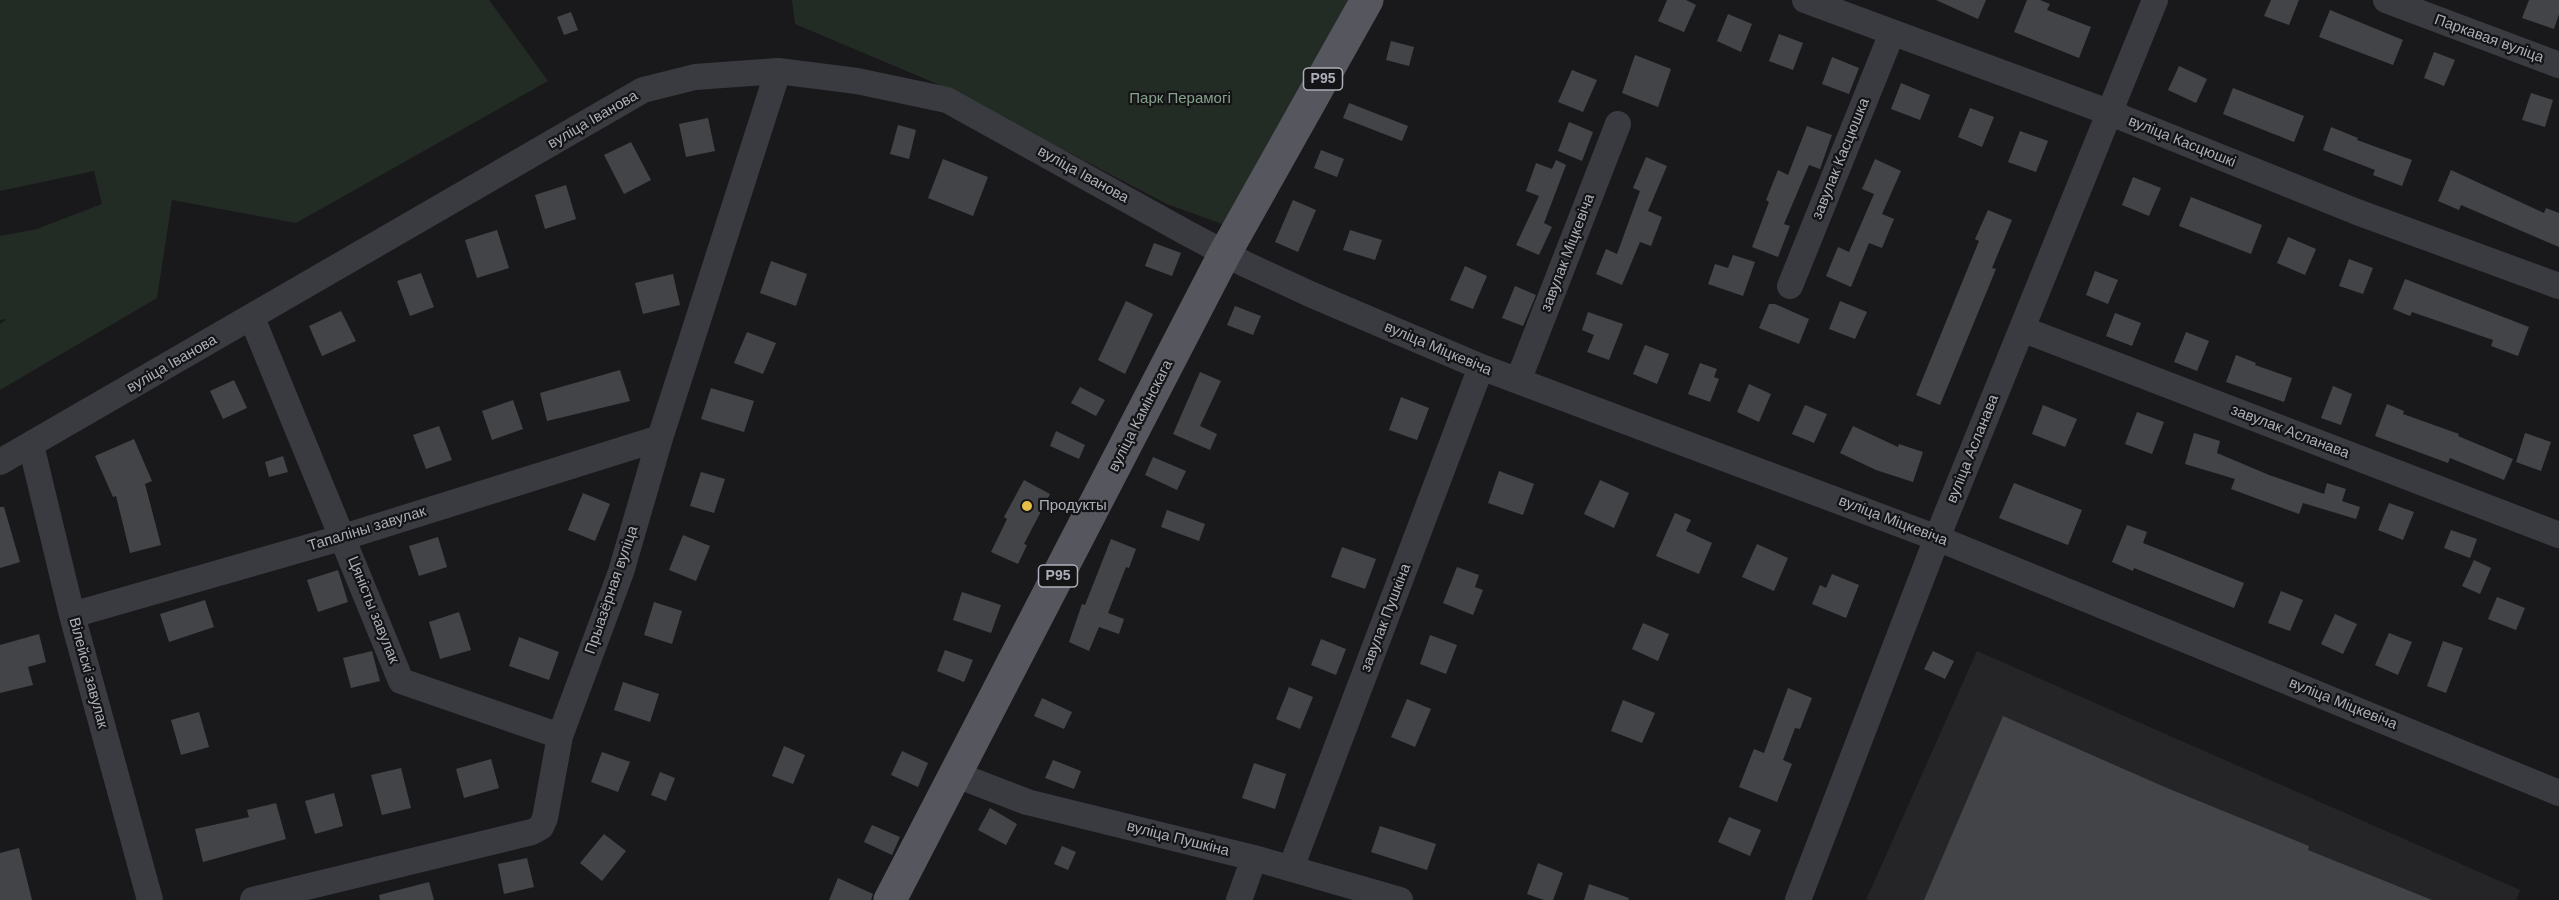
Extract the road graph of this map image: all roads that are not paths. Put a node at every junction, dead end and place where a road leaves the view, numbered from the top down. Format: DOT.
graph roads {
  1 [pos="1367,0"];
  2 [pos="1805,0"];
  3 [pos="2155,0"];
  4 [pos="2385,0"];
  5 [pos="1892,33"];
  6 [pos="2559,65"];
  7 [pos="778,70"];
  8 [pos="2108,112"];
  9 [pos="1618,124"];
  10 [pos="1225,253"];
  11 [pos="1790,286"];
  12 [pos="2559,286"];
  13 [pos="252,318"];
  14 [pos="2022,329"];
  15 [pos="1480,367"];
  16 [pos="1518,381"];
  17 [pos="660,438"];
  18 [pos="31,445"];
  19 [pos="0,462"];
  20 [pos="2559,535"];
  21 [pos="344,537"];
  22 [pos="1937,538"];
  23 [pos="72,615"];
  24 [pos="560,735"];
  25 [pos="957,775"];
  26 [pos="2559,793"];
  27 [pos="1254,858"];
  28 [pos="1291,868"];
  29 [pos="150,900"];
  30 [pos="253,900"];
  31 [pos="890,900"];
  32 [pos="1239,900"];
  33 [pos="1400,900"];
  34 [pos="1798,900"];
  1 -- 10 [label="main road, вуліца Камінскага / Р95"];
  2 -- 5 [label="street, вуліца Касцюшкі"];
  3 -- 8 [label="street, вуліца Асланава"];
  4 -- 6 [label="street, Паркавая вуліца"];
  5 -- 8 [label="street, вуліца Касцюшкі"];
  5 -- 11 [label="street, завулак Касцюшка"];
  7 -- 10 [label="street, вуліца Іванова"];
  7 -- 13 [label="street, вуліца Іванова"];
  7 -- 17 [label="street, Прыазёрная вуліца"];
  8 -- 12 [label="street, вуліца Касцюшкі"];
  8 -- 14 [label="street, вуліца Асланава"];
  9 -- 16 [label="street, завулак Міцкевіча"];
  10 -- 15 [label="street, вуліца Міцкевіча"];
  10 -- 25 [label="main road, вуліца Камінскага / Р95"];
  13 -- 18 [label="street, вуліца Іванова"];
  13 -- 21 [label="street, Цяністы завулак"];
  14 -- 20 [label="street, завулак Асланава"];
  14 -- 22 [label="street, вуліца Асланава"];
  15 -- 16 [label="street, вуліца Міцкевіча"];
  15 -- 28 [label="street, завулак Пушкіна"];
  16 -- 22 [label="street, вуліца Міцкевіча"];
  17 -- 21 [label="street, Тапаліны завулак"];
  17 -- 24 [label="street, Прыазёрная вуліца"];
  18 -- 19 [label="street, вуліца Іванова"];
  18 -- 23 [label="street, Вілейскі завулак"];
  21 -- 23 [label="street, Тапаліны завулак"];
  21 -- 24 [label="street, Цяністы завулак"];
  22 -- 26 [label="street, вуліца Міцкевіча"];
  22 -- 34 [label="street, вуліца Асланава"];
  23 -- 29 [label="street, Вілейскі завулак"];
  24 -- 30 [label="street, Прыазёрная вуліца"];
  25 -- 27 [label="street, вуліца Пушкіна"];
  25 -- 31 [label="main road, вуліца Камінскага / Р95"];
  27 -- 28 [label="street, вуліца Пушкіна"];
  27 -- 32 [label="street"];
  28 -- 33 [label="street, вуліца Пушкіна"];
}
